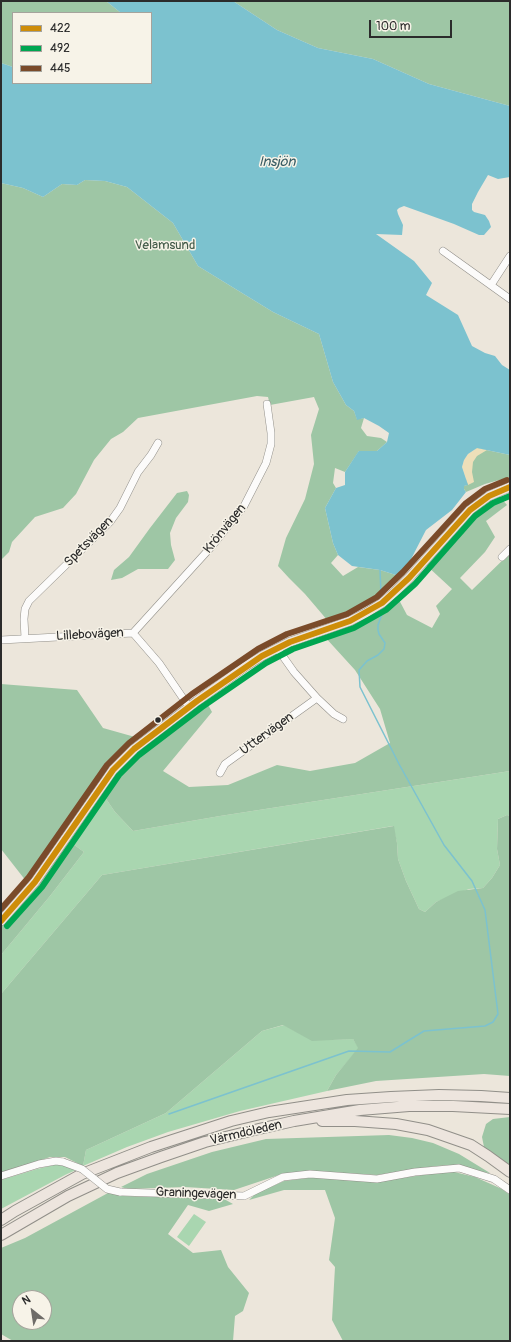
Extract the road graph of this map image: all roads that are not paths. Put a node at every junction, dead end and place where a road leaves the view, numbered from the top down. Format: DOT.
graph roads {
  1 [pos="443,251"];
  2 [pos="510,256"];
  3 [pos="491,285"];
  4 [pos="510,299"];
  5 [pos="267,404"];
  6 [pos="158,443"];
  7 [pos="510,487"];
  8 [pos="510,549"];
  9 [pos="502,557"];
  10 [pos="133,633"];
  11 [pos="25,638"];
  12 [pos="1,640"];
  13 [pos="277,648"];
  14 [pos="317,698"];
  15 [pos="189,707"];
  16 [pos="343,719"];
  17 [pos="220,773"];
  18 [pos="1,921"];
  19 [pos="510,1092"];
  20 [pos="439,1096"];
  21 [pos="510,1098"];
  22 [pos="510,1109"];
  23 [pos="294,1121"];
  24 [pos="510,1172"];
  25 [pos="1,1176"];
  26 [pos="510,1190"];
  27 [pos="1,1220"];
  28 [pos="1,1236"];
  1 -- 3 [label="street"];
  2 -- 3 [label="street"];
  3 -- 4 [label="street"];
  5 -- 10 [label="street, Krönvägen"];
  6 -- 11 [label="street, Spetsvägen"];
  7 -- 13 [label="main road"];
  8 -- 9 [label="street"];
  10 -- 11 [label="street, Lillebovägen"];
  10 -- 15 [label="street, Lillebovägen"];
  11 -- 12 [label="street, Lillebovägen"];
  13 -- 14 [label="street"];
  13 -- 15 [label="main road"];
  14 -- 16 [label="street"];
  14 -- 17 [label="street, Uttervägen"];
  15 -- 18 [label="main road"];
  19 -- 20 [label="highway"];
  20 -- 21 [label="highway, Värmdöleden"];
  20 -- 27 [label="highway, Värmdöleden"];
  22 -- 23 [label="highway, Värmdöleden"];
  23 -- 24 [label="highway"];
  23 -- 28 [label="highway, Värmdöleden"];
  25 -- 26 [label="street, Graningevägen, bridge"];
}
